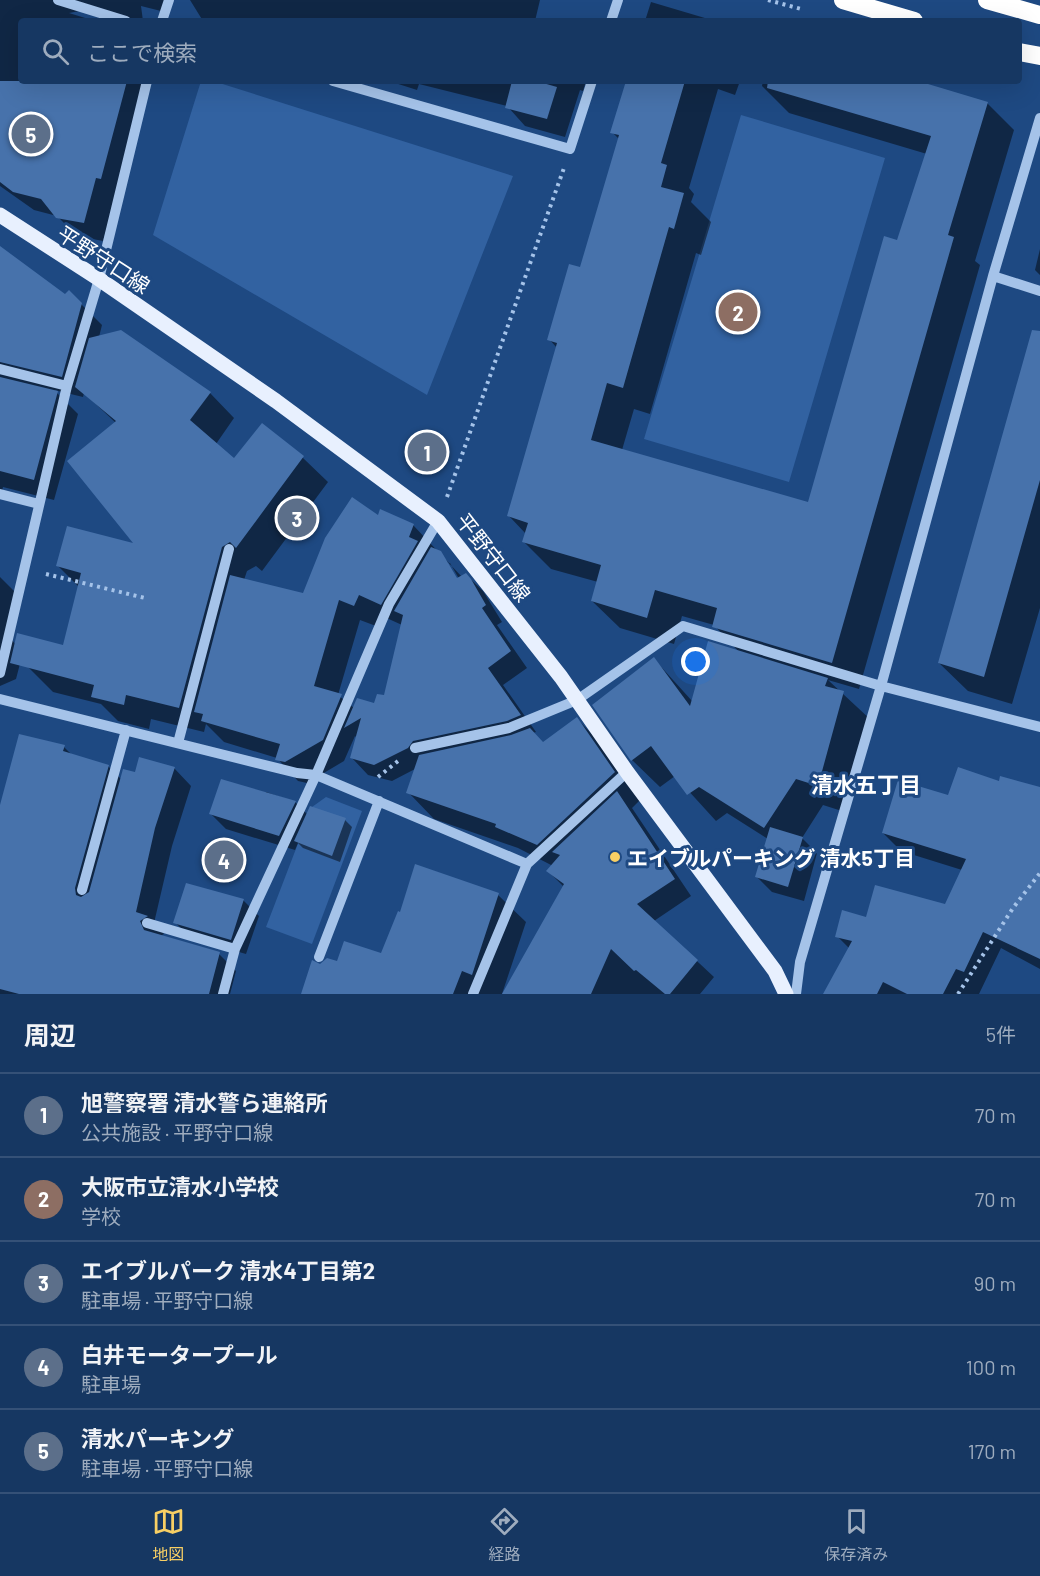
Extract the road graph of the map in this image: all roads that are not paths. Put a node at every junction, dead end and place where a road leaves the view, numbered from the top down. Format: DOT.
graph roads {
  1 [pos="58,0"];
  2 [pos="169,0"];
  3 [pos="618,0"];
  4 [pos="843,0"];
  5 [pos="987,0"];
  6 [pos="1040,15"];
  7 [pos="116,18"];
  8 [pos="163,18"];
  9 [pos="612,18"];
  10 [pos="904,18"];
  11 [pos="1022,53"];
  12 [pos="1040,56"];
  13 [pos="146,84"];
  14 [pos="343,84"];
  15 [pos="591,84"];
  16 [pos="1040,118"];
  17 [pos="0,216"];
  18 [pos="993,276"];
  19 [pos="99,279"];
  20 [pos="1040,291"];
  21 [pos="0,369"];
  22 [pos="67,386"];
  23 [pos="0,494"];
  24 [pos="39,504"];
  25 [pos="438,521"];
  26 [pos="229,549"];
  27 [pos="0,673"];
  28 [pos="881,686"];
  29 [pos="0,699"];
  30 [pos="577,700"];
  31 [pos="1040,727"];
  32 [pos="126,730"];
  33 [pos="178,743"];
  34 [pos="416,748"];
  35 [pos="627,772"];
  36 [pos="315,776"];
  37 [pos="379,801"];
  38 [pos="527,864"];
  39 [pos="82,890"];
  40 [pos="147,923"];
  41 [pos="235,949"];
  42 [pos="319,957"];
  43 [pos="223,994"];
  44 [pos="473,994"];
  45 [pos="786,994"];
  46 [pos="796,994"];
  1 -- 7 [label="street"];
  2 -- 8 [label="street"];
  3 -- 9 [label="street"];
  4 -- 10 [label="highway"];
  5 -- 6 [label="highway"];
  11 -- 12 [label="highway"];
  13 -- 19 [label="street"];
  14 -- 15 [label="street"];
  16 -- 18 [label="street"];
  17 -- 19 [label="main road, 平野守口線"];
  18 -- 20 [label="street"];
  18 -- 28 [label="street"];
  19 -- 22 [label="street"];
  19 -- 25 [label="main road, 平野守口線"];
  21 -- 22 [label="street"];
  22 -- 24 [label="street"];
  23 -- 24 [label="street"];
  24 -- 27 [label="street"];
  25 -- 30 [label="main road, 平野守口線"];
  25 -- 36 [label="street"];
  26 -- 33 [label="street"];
  28 -- 30 [label="street"];
  28 -- 31 [label="street"];
  28 -- 46 [label="street"];
  29 -- 32 [label="street"];
  30 -- 34 [label="street"];
  30 -- 35 [label="main road, 平野守口線"];
  32 -- 33 [label="street"];
  32 -- 39 [label="street"];
  33 -- 36 [label="street"];
  35 -- 38 [label="street"];
  35 -- 45 [label="main road, 平野守口線"];
  36 -- 37 [label="street"];
  36 -- 41 [label="street"];
  37 -- 38 [label="street"];
  37 -- 42 [label="street"];
  38 -- 44 [label="street"];
  40 -- 41 [label="street"];
  41 -- 43 [label="street"];
}
